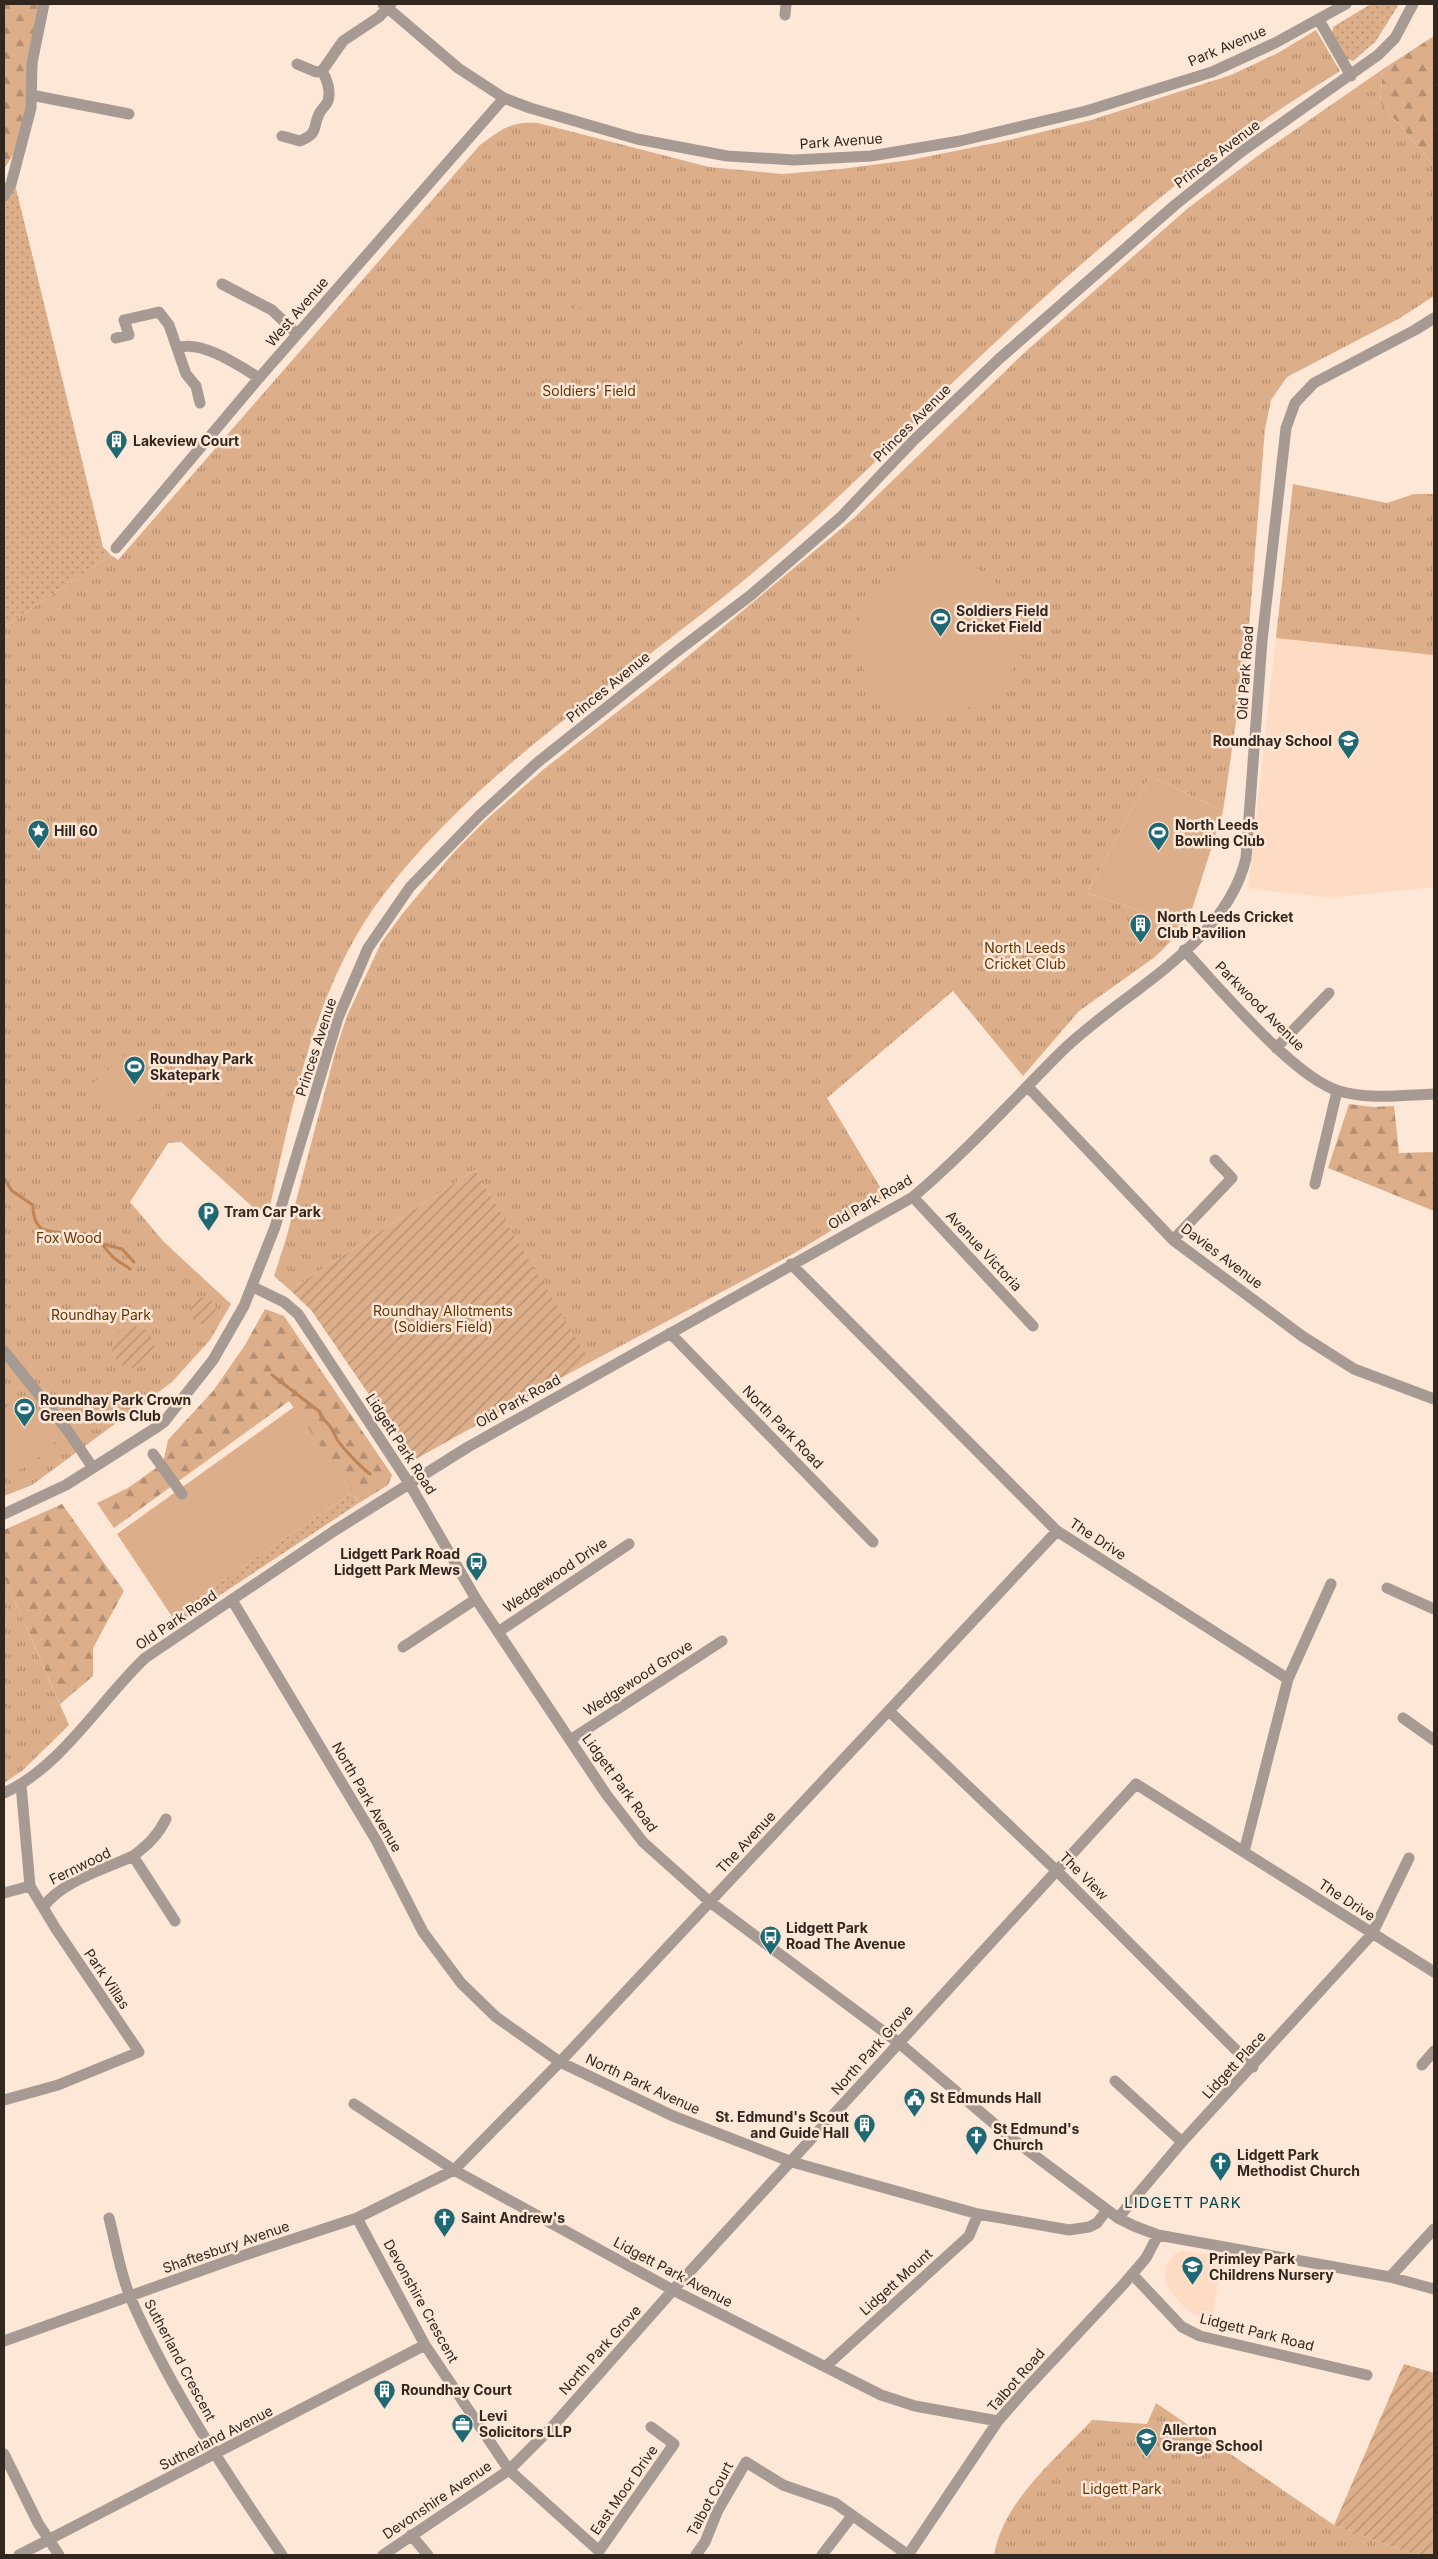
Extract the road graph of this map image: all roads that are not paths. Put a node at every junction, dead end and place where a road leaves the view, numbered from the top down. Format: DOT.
graph roads {
  1 [pos="44,4"];
  2 [pos="1346,4"];
  3 [pos="1413,4"];
  4 [pos="387,5"];
  5 [pos="1319,20"];
  6 [pos="297,64"];
  7 [pos="322,71"];
  8 [pos="1351,76"];
  9 [pos="31,95"];
  10 [pos="504,98"];
  11 [pos="129,114"];
  12 [pos="282,136"];
  13 [pos="4,196"];
  14 [pos="222,284"];
  15 [pos="1434,318"];
  16 [pos="297,334"];
  17 [pos="116,338"];
  18 [pos="178,348"];
  19 [pos="259,378"];
  20 [pos="200,403"];
  21 [pos="116,548"];
  22 [pos="1184,950"];
  23 [pos="1328,993"];
  24 [pos="1276,1048"];
  25 [pos="1028,1087"];
  26 [pos="1337,1091"];
  27 [pos="1434,1094"];
  28 [pos="1215,1160"];
  29 [pos="1315,1184"];
  30 [pos="914,1197"];
  31 [pos="1173,1240"];
  32 [pos="791,1264"];
  33 [pos="253,1286"];
  34 [pos="1033,1326"];
  35 [pos="670,1333"];
  36 [pos="4,1351"];
  37 [pos="1434,1399"];
  38 [pos="153,1454"];
  39 [pos="93,1468"];
  40 [pos="409,1483"];
  41 [pos="182,1494"];
  42 [pos="4,1514"];
  43 [pos="1057,1531"];
  44 [pos="873,1542"];
  45 [pos="629,1544"];
  46 [pos="1331,1584"];
  47 [pos="1387,1588"];
  48 [pos="476,1599"];
  49 [pos="232,1600"];
  50 [pos="1434,1609"];
  51 [pos="498,1632"];
  52 [pos="722,1641"];
  53 [pos="403,1647"];
  54 [pos="1288,1679"];
  55 [pos="889,1711"];
  56 [pos="1403,1718"];
  57 [pos="570,1740"];
  58 [pos="1434,1740"];
  59 [pos="1136,1784"];
  60 [pos="21,1785"];
  61 [pos="4,1793"];
  62 [pos="166,1819"];
  63 [pos="1244,1852"];
  64 [pos="134,1856"];
  65 [pos="1409,1858"];
  66 [pos="1058,1872"];
  67 [pos="30,1886"];
  68 [pos="4,1893"];
  69 [pos="710,1902"];
  70 [pos="43,1907"];
  71 [pos="175,1921"];
  72 [pos="1372,1934"];
  73 [pos="1434,1972"];
  74 [pos="898,2043"];
  75 [pos="1434,2052"];
  76 [pos="560,2062"];
  77 [pos="1422,2065"];
  78 [pos="1253,2067"];
  79 [pos="1115,2081"];
  80 [pos="4,2100"];
  81 [pos="354,2104"];
  82 [pos="1182,2142"];
  83 [pos="792,2162"];
  84 [pos="454,2170"];
  85 [pos="1107,2210"];
  86 [pos="978,2214"];
  87 [pos="109,2218"];
  88 [pos="358,2218"];
  89 [pos="1118,2218"];
  90 [pos="1434,2229"];
  91 [pos="1158,2235"];
  92 [pos="1132,2274"];
  93 [pos="1390,2277"];
  94 [pos="1434,2289"];
  95 [pos="672,2290"];
  96 [pos="130,2297"];
  97 [pos="4,2341"];
  98 [pos="425,2345"];
  99 [pos="825,2367"];
  100 [pos="1367,2375"];
  101 [pos="998,2422"];
  102 [pos="652,2427"];
  103 [pos="4,2454"];
  104 [pos="214,2456"];
  105 [pos="509,2470"];
  106 [pos="852,2516"];
  107 [pos="411,2535"];
  108 [pos="48,2540"];
  109 [pos="599,2551"];
  110 [pos="19,2555"];
  111 [pos="59,2555"];
  112 [pos="282,2555"];
  113 [pos="382,2555"];
  114 [pos="428,2555"];
  115 [pos="696,2555"];
  116 [pos="822,2555"];
  117 [pos="908,2555"];
  1 -- 9 [label="street"];
  2 -- 5 [label="street, Park Avenue"];
  3 -- 8 [label="street, Princes Avenue"];
  4 -- 7 [label="street"];
  4 -- 10 [label="street, Park Avenue"];
  5 -- 8 [label="street"];
  5 -- 10 [label="street, Park Avenue"];
  6 -- 7 [label="street"];
  7 -- 12 [label="street"];
  8 -- 33 [label="street, Princes Avenue"];
  9 -- 11 [label="street"];
  9 -- 13 [label="street"];
  10 -- 16 [label="street, West Avenue"];
  14 -- 16 [label="street"];
  15 -- 22 [label="street, Old Park Road"];
  16 -- 19 [label="street, West Avenue"];
  17 -- 18 [label="street"];
  18 -- 19 [label="street"];
  18 -- 20 [label="street"];
  19 -- 21 [label="street, West Avenue"];
  22 -- 24 [label="street, Parkwood Avenue"];
  22 -- 25 [label="street, Old Park Road"];
  23 -- 24 [label="street"];
  24 -- 26 [label="street, Parkwood Avenue"];
  25 -- 30 [label="street, Old Park Road"];
  25 -- 31 [label="street, Davies Avenue"];
  26 -- 27 [label="street, Parkwood Avenue"];
  26 -- 29 [label="street"];
  28 -- 31 [label="street"];
  30 -- 32 [label="street, Old Park Road"];
  30 -- 34 [label="street, Avenue Victoria"];
  31 -- 37 [label="street, Davies Avenue"];
  32 -- 35 [label="street, Old Park Road"];
  32 -- 43 [label="street, The Drive"];
  33 -- 39 [label="street, Princes Avenue"];
  33 -- 40 [label="street, Lidgett Park Road"];
  35 -- 40 [label="street, Old Park Road"];
  35 -- 44 [label="street, North Park Road"];
  36 -- 39 [label="street"];
  38 -- 41 [label="street"];
  39 -- 42 [label="street, Princes Avenue"];
  40 -- 48 [label="street, Lidgett Park Road"];
  40 -- 49 [label="street, Old Park Road"];
  43 -- 54 [label="street, The Drive"];
  43 -- 55 [label="street, The Avenue"];
  45 -- 51 [label="street, Wedgewood Drive"];
  46 -- 54 [label="street"];
  47 -- 50 [label="street"];
  48 -- 51 [label="street, Lidgett Park Road"];
  48 -- 53 [label="street"];
  49 -- 60 [label="street, Old Park Road"];
  49 -- 76 [label="street, North Park Avenue"];
  51 -- 57 [label="street, Lidgett Park Road"];
  52 -- 57 [label="street, Wedgewood Grove"];
  54 -- 63 [label="street"];
  55 -- 66 [label="street, The View"];
  55 -- 69 [label="street, The Avenue"];
  56 -- 58 [label="street"];
  57 -- 69 [label="street, Lidgett Park Road"];
  59 -- 63 [label="street, The Drive"];
  59 -- 66 [label="street, North Park Grove"];
  60 -- 61 [label="street, Old Park Road"];
  60 -- 67 [label="street, Park Villas"];
  62 -- 64 [label="street, Fernwood"];
  63 -- 72 [label="street, The Drive"];
  64 -- 70 [label="street, Fernwood"];
  64 -- 71 [label="street, Fernwood"];
  65 -- 72 [label="street, Lidgett Place"];
  66 -- 74 [label="street, North Park Grove"];
  66 -- 78 [label="street, The View"];
  67 -- 68 [label="street"];
  67 -- 70 [label="street, Park Villas"];
  69 -- 74 [label="street, Lidgett Park Road"];
  69 -- 76 [label="street, The Avenue"];
  70 -- 80 [label="street, Park Villas"];
  72 -- 73 [label="street, The Drive"];
  72 -- 78 [label="street, Lidgett Place"];
  74 -- 83 [label="street, North Park Grove"];
  74 -- 85 [label="street, Lidgett Park Road"];
  75 -- 77 [label="street"];
  76 -- 83 [label="street, North Park Avenue"];
  76 -- 84 [label="street, The Avenue"];
  78 -- 82 [label="street, Lidgett Place"];
  79 -- 82 [label="street"];
  81 -- 84 [label="street, Lidgett Park Avenue"];
  82 -- 89 [label="street, Lidgett Place"];
  83 -- 86 [label="street, North Park Avenue"];
  83 -- 95 [label="street, North Park Grove"];
  84 -- 88 [label="street, Shaftesbury Avenue"];
  84 -- 95 [label="street, Lidgett Park Avenue"];
  85 -- 86 [label="street, North Park Avenue"];
  85 -- 89 [label="street"];
  86 -- 99 [label="street, Lidgett Mount"];
  87 -- 96 [label="street, Sutherland Crescent"];
  88 -- 96 [label="street, Shaftesbury Avenue"];
  88 -- 98 [label="street, Devonshire Crescent"];
  89 -- 91 [label="street"];
  90 -- 93 [label="street"];
  91 -- 92 [label="street, Talbot Road"];
  91 -- 93 [label="street"];
  92 -- 100 [label="street, Lidgett Park Road"];
  92 -- 101 [label="street, Talbot Road"];
  93 -- 94 [label="street"];
  95 -- 99 [label="street, Lidgett Park Avenue"];
  95 -- 105 [label="street, North Park Grove"];
  96 -- 97 [label="street, Shaftesbury Avenue"];
  96 -- 104 [label="street, Sutherland Crescent"];
  98 -- 104 [label="street, Sutherland Avenue"];
  98 -- 105 [label="street, Devonshire Crescent"];
  99 -- 101 [label="street, Lidgett Park Avenue"];
  101 -- 117 [label="street, Talbot Road"];
  102 -- 109 [label="street, East Moor Drive"];
  103 -- 108 [label="street"];
  104 -- 108 [label="street, Sutherland Avenue"];
  104 -- 112 [label="street, Sutherland Crescent"];
  105 -- 107 [label="street, Devonshire Avenue"];
  105 -- 109 [label="street, Devonshire Crescent"];
  106 -- 115 [label="street, Talbot Court"];
  106 -- 116 [label="street"];
  106 -- 117 [label="street, Talbot Court"];
  107 -- 113 [label="street, Devonshire Avenue"];
  107 -- 114 [label="street"];
  108 -- 110 [label="street, Sutherland Avenue"];
  108 -- 111 [label="street"];
}
